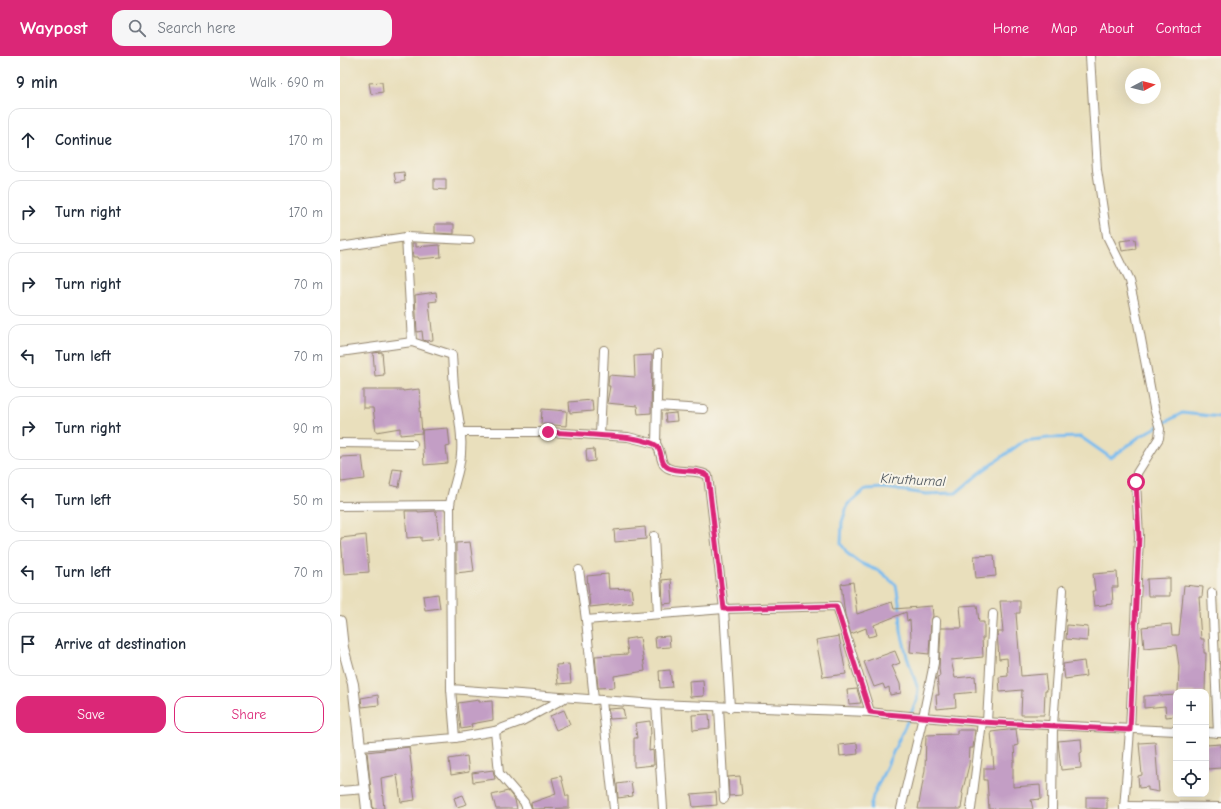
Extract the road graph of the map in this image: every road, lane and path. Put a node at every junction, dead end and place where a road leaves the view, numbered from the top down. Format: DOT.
graph roads {
  1 [pos="1090,56"];
  2 [pos="406,237"];
  3 [pos="470,240"];
  4 [pos="340,247"];
  5 [pos="412,342"];
  6 [pos="604,350"];
  7 [pos="340,352"];
  8 [pos="658,354"];
  9 [pos="656,406"];
  10 [pos="703,409"];
  11 [pos="461,432"];
  12 [pos="600,435"];
  13 [pos="340,443"];
  14 [pos="413,444"];
  15 [pos="656,444"];
  16 [pos="450,505"];
  17 [pos="340,506"];
  18 [pos="654,536"];
  19 [pos="579,570"];
  20 [pos="1063,590"];
  21 [pos="1212,593"];
  22 [pos="724,609"];
  23 [pos="658,614"];
  24 [pos="993,614"];
  25 [pos="586,620"];
  26 [pos="936,621"];
  27 [pos="340,622"];
  28 [pos="451,689"];
  29 [pos="564,698"];
  30 [pos="598,700"];
  31 [pos="656,704"];
  32 [pos="719,707"];
  33 [pos="730,708"];
  34 [pos="870,712"];
  35 [pos="919,716"];
  36 [pos="984,722"];
  37 [pos="1052,725"];
  38 [pos="1130,730"];
  39 [pos="495,731"];
  40 [pos="1173,731"];
  41 [pos="1209,732"];
  42 [pos="1219,733"];
  43 [pos="455,738"];
  44 [pos="360,746"];
  45 [pos="365,789"];
  46 [pos="340,791"];
  47 [pos="724,799"];
  48 [pos="1221,807"];
  49 [pos="1124,808"];
  50 [pos="367,809"];
  51 [pos="527,809"];
  52 [pos="614,809"];
  53 [pos="663,809"];
  54 [pos="901,809"];
  55 [pos="971,809"];
  56 [pos="1052,809"];
  1 -- 38 [label="street"];
  2 -- 3 [label="street"];
  2 -- 4 [label="street"];
  2 -- 5 [label="street"];
  5 -- 7 [label="street"];
  5 -- 11 [label="street"];
  6 -- 12 [label="street"];
  8 -- 9 [label="street"];
  9 -- 10 [label="street"];
  9 -- 15 [label="street"];
  11 -- 12 [label="street"];
  11 -- 16 [label="street"];
  12 -- 15 [label="street"];
  13 -- 14 [label="street"];
  15 -- 22 [label="street"];
  16 -- 17 [label="street"];
  16 -- 28 [label="street"];
  18 -- 23 [label="street"];
  19 -- 25 [label="street"];
  20 -- 37 [label="street"];
  21 -- 42 [label="street"];
  22 -- 23 [label="street"];
  22 -- 33 [label="street"];
  22 -- 34 [label="street"];
  23 -- 25 [label="street"];
  24 -- 36 [label="street"];
  25 -- 30 [label="street"];
  26 -- 35 [label="street"];
  27 -- 44 [label="street"];
  28 -- 29 [label="street"];
  28 -- 43 [label="street"];
  29 -- 30 [label="street"];
  29 -- 39 [label="street"];
  30 -- 31 [label="street"];
  30 -- 52 [label="street"];
  31 -- 32 [label="street"];
  31 -- 53 [label="street"];
  32 -- 33 [label="street"];
  32 -- 47 [label="street"];
  33 -- 34 [label="street"];
  34 -- 35 [label="street"];
  35 -- 36 [label="street"];
  35 -- 54 [label="street"];
  36 -- 37 [label="street"];
  36 -- 55 [label="street"];
  37 -- 38 [label="street"];
  37 -- 56 [label="street"];
  38 -- 40 [label="street"];
  38 -- 49 [label="street"];
  39 -- 43 [label="street"];
  39 -- 51 [label="street"];
  41 -- 42 [label="street"];
  43 -- 44 [label="street"];
  44 -- 45 [label="street"];
  45 -- 46 [label="street"];
  45 -- 50 [label="street"];
  48 -- 49 [label="street"];
}
